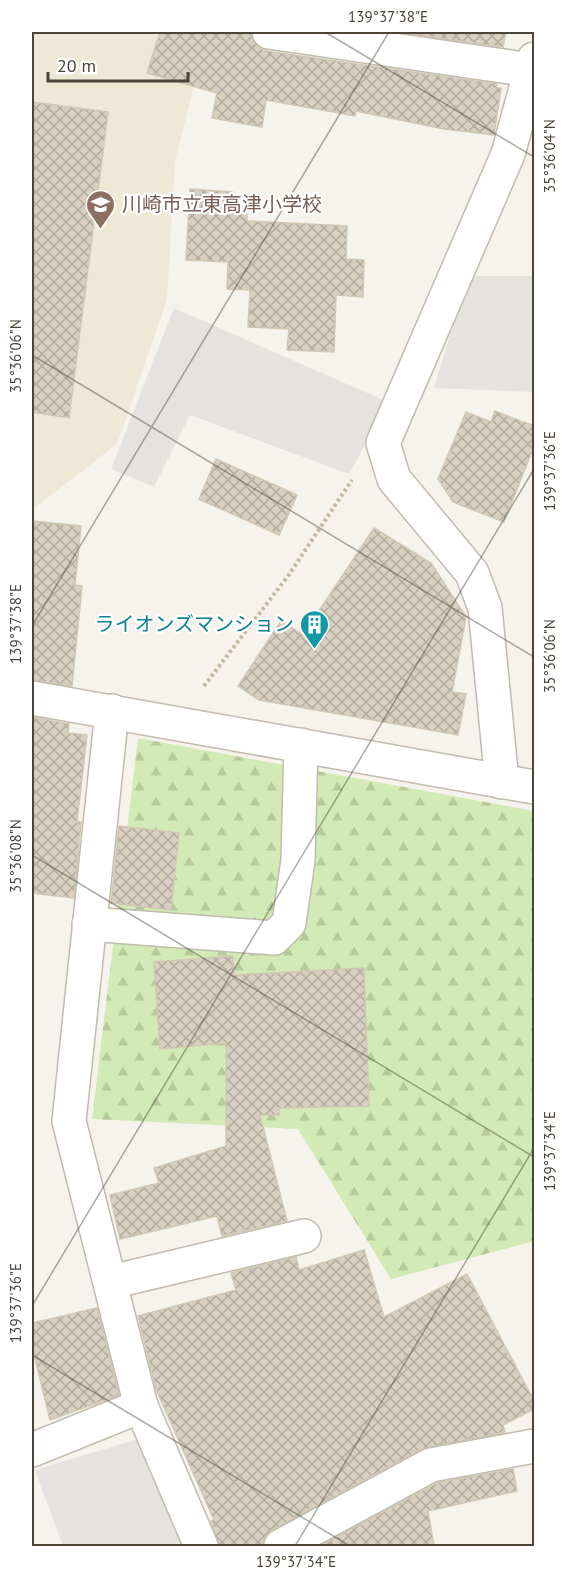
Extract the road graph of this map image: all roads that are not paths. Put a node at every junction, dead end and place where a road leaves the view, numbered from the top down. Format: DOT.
graph roads {
  1 [pos="269,32"];
  2 [pos="333,36"];
  3 [pos="533,64"];
  4 [pos="32,698"];
  5 [pos="112,711"];
  6 [pos="301,745"];
  7 [pos="502,782"];
  8 [pos="534,787"];
  9 [pos="89,924"];
  10 [pos="304,1236"];
  11 [pos="111,1282"];
  12 [pos="141,1406"];
  13 [pos="534,1446"];
  14 [pos="32,1450"];
  15 [pos="201,1546"];
  16 [pos="281,1546"];
  1 -- 2 [label="street"];
  2 -- 3 [label="street"];
  3 -- 7 [label="street"];
  4 -- 5 [label="street"];
  5 -- 6 [label="street"];
  5 -- 9 [label="street"];
  6 -- 7 [label="street"];
  6 -- 9 [label="street"];
  7 -- 8 [label="street"];
  9 -- 11 [label="street"];
  10 -- 11 [label="street"];
  11 -- 12 [label="street"];
  12 -- 14 [label="street"];
  12 -- 15 [label="street"];
  13 -- 16 [label="street"];
}
